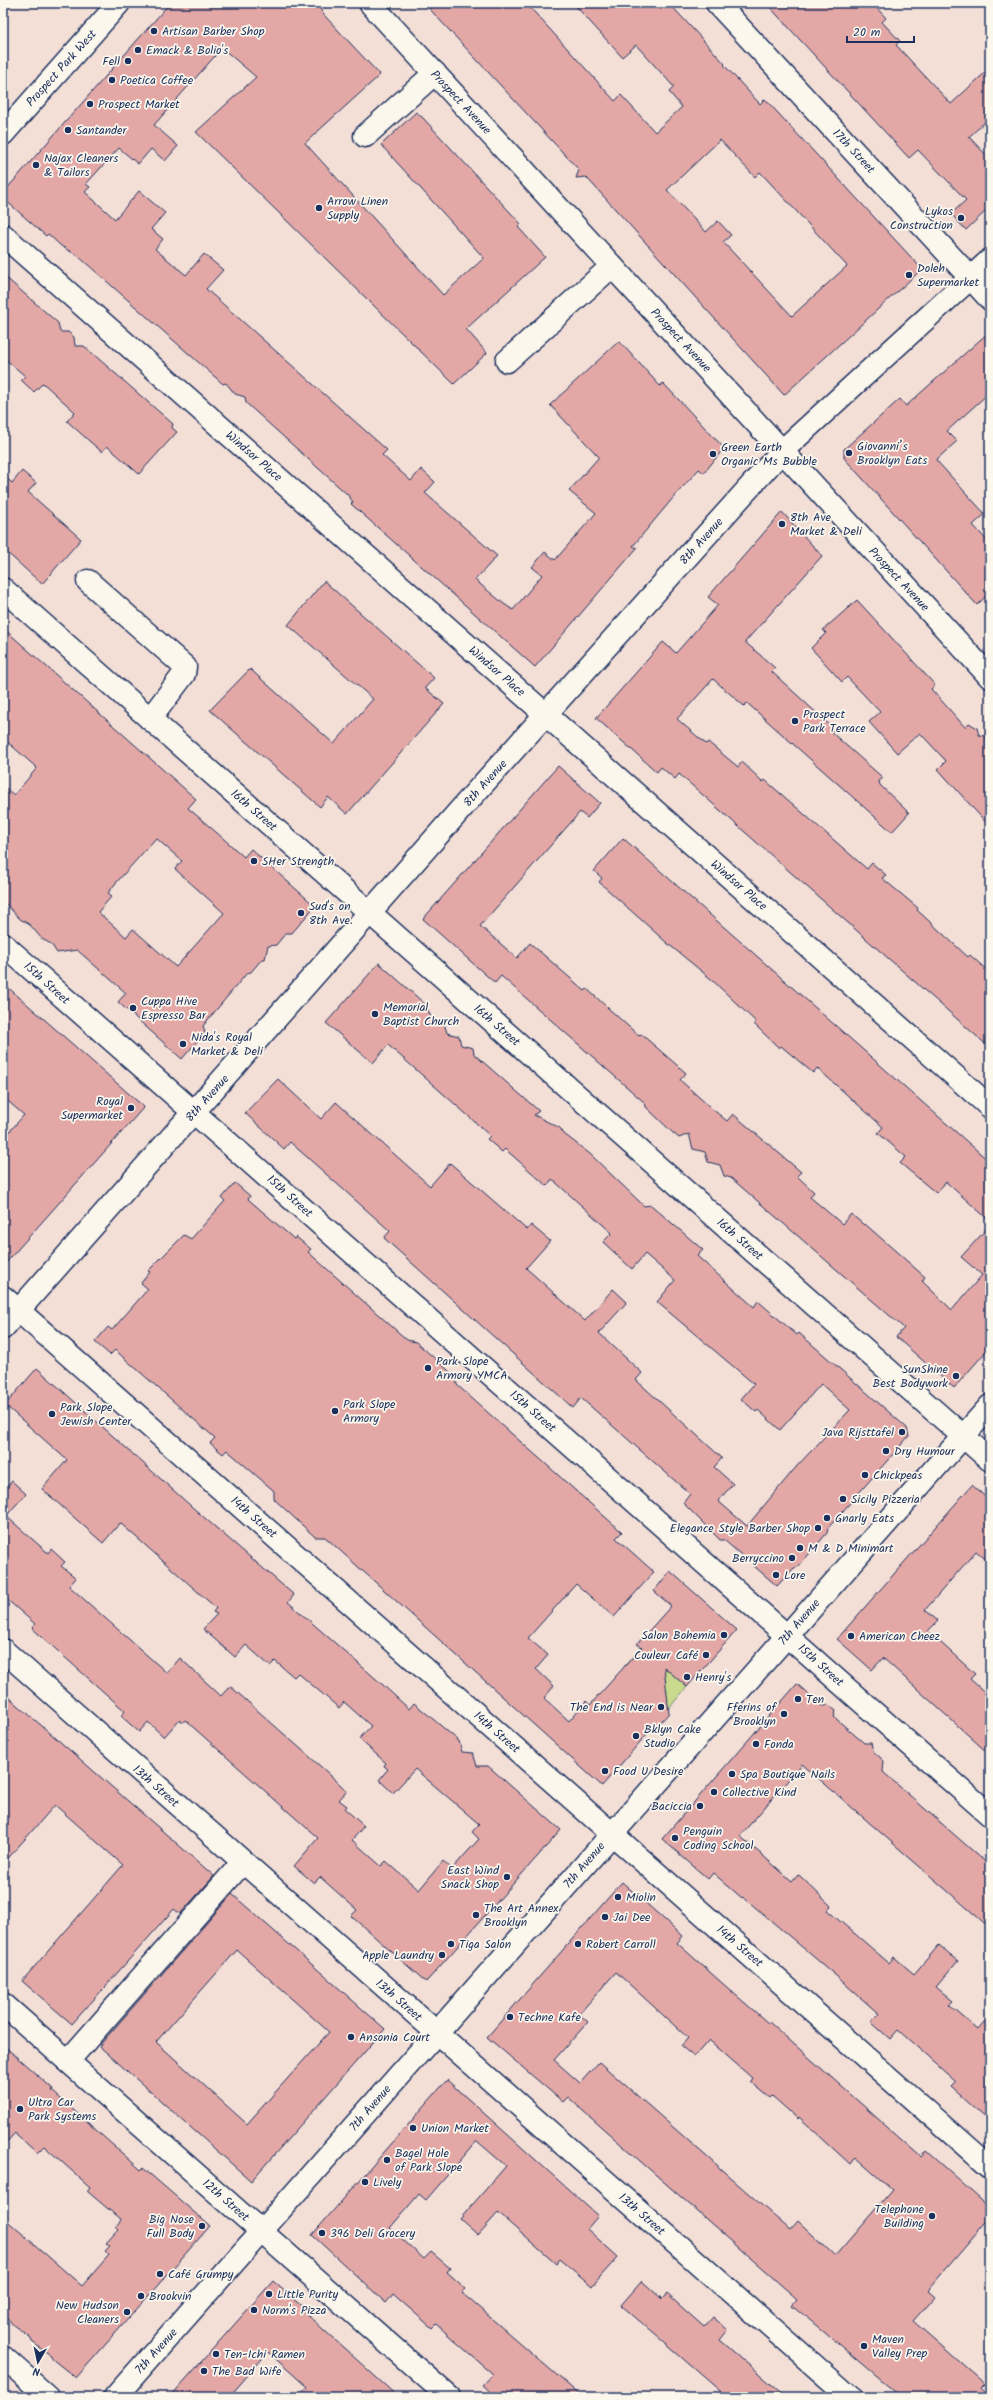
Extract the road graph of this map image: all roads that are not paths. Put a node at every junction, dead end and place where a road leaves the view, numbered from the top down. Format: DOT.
graph roads {
  1 [pos="120,3"];
  2 [pos="370,3"];
  3 [pos="717,3"];
  4 [pos="435,73"];
  5 [pos="3,134"];
  6 [pos="365,136"];
  7 [pos="3,235"];
  8 [pos="990,260"];
  9 [pos="612,266"];
  10 [pos="971,278"];
  11 [pos="990,299"];
  12 [pos="507,361"];
  13 [pos="782,451"];
  14 [pos="88,581"];
  15 [pos="3,589"];
  16 [pos="990,677"];
  17 [pos="546,714"];
  18 [pos="150,719"];
  19 [pos="370,913"];
  20 [pos="3,944"];
  21 [pos="990,1107"];
  22 [pos="194,1112"];
  23 [pos="11,1304"];
  24 [pos="3,1328"];
  25 [pos="990,1406"];
  26 [pos="963,1436"];
  27 [pos="990,1460"];
  28 [pos="787,1635"];
  29 [pos="3,1650"];
  30 [pos="990,1815"];
  31 [pos="612,1834"];
  32 [pos="243,1862"];
  33 [pos="3,2004"];
  34 [pos="437,2033"];
  35 [pos="68,2061"];
  36 [pos="990,2167"];
  37 [pos="262,2232"];
  38 [pos="3,2357"];
  39 [pos="48,2397"];
  40 [pos="115,2397"];
  41 [pos="449,2397"];
  42 [pos="850,2397"];
  1 -- 5 [label="street, Prospect Park West"];
  2 -- 4 [label="street, Prospect Avenue"];
  3 -- 10 [label="street, 17th Street"];
  4 -- 6 [label="street"];
  4 -- 9 [label="street, Prospect Avenue"];
  7 -- 17 [label="street, Windsor Place"];
  8 -- 10 [label="street, 8th Avenue"];
  9 -- 12 [label="street"];
  9 -- 13 [label="street, Prospect Avenue"];
  10 -- 11 [label="street, 17th Street"];
  10 -- 13 [label="street, 8th Avenue"];
  13 -- 16 [label="street, Prospect Avenue"];
  13 -- 17 [label="street, 8th Avenue"];
  14 -- 18 [label="street"];
  15 -- 18 [label="street, 16th Street"];
  17 -- 19 [label="street, 8th Avenue"];
  17 -- 21 [label="street, Windsor Place"];
  18 -- 19 [label="street, 16th Street"];
  19 -- 22 [label="street, 8th Avenue"];
  19 -- 26 [label="street, 16th Street"];
  20 -- 22 [label="street, 15th Street"];
  22 -- 23 [label="street, 8th Avenue"];
  22 -- 28 [label="street, 15th Street"];
  23 -- 24 [label="street, 8th Avenue"];
  23 -- 31 [label="street, 14th Street"];
  25 -- 26 [label="street, 7th Avenue"];
  26 -- 27 [label="street, 16th Street"];
  26 -- 28 [label="street, 7th Avenue"];
  28 -- 30 [label="street, 15th Street"];
  28 -- 31 [label="street, 7th Avenue"];
  29 -- 32 [label="street, 13th Street"];
  31 -- 34 [label="street, 7th Avenue"];
  31 -- 36 [label="street, 14th Street"];
  32 -- 34 [label="street, 13th Street"];
  32 -- 35 [label="street"];
  33 -- 35 [label="street, 12th Street"];
  34 -- 37 [label="street, 7th Avenue"];
  34 -- 42 [label="street, 13th Street"];
  35 -- 37 [label="street, 12th Street"];
  37 -- 40 [label="street, 7th Avenue"];
  37 -- 41 [label="street, 12th Street"];
  38 -- 39 [label="street"];
}
